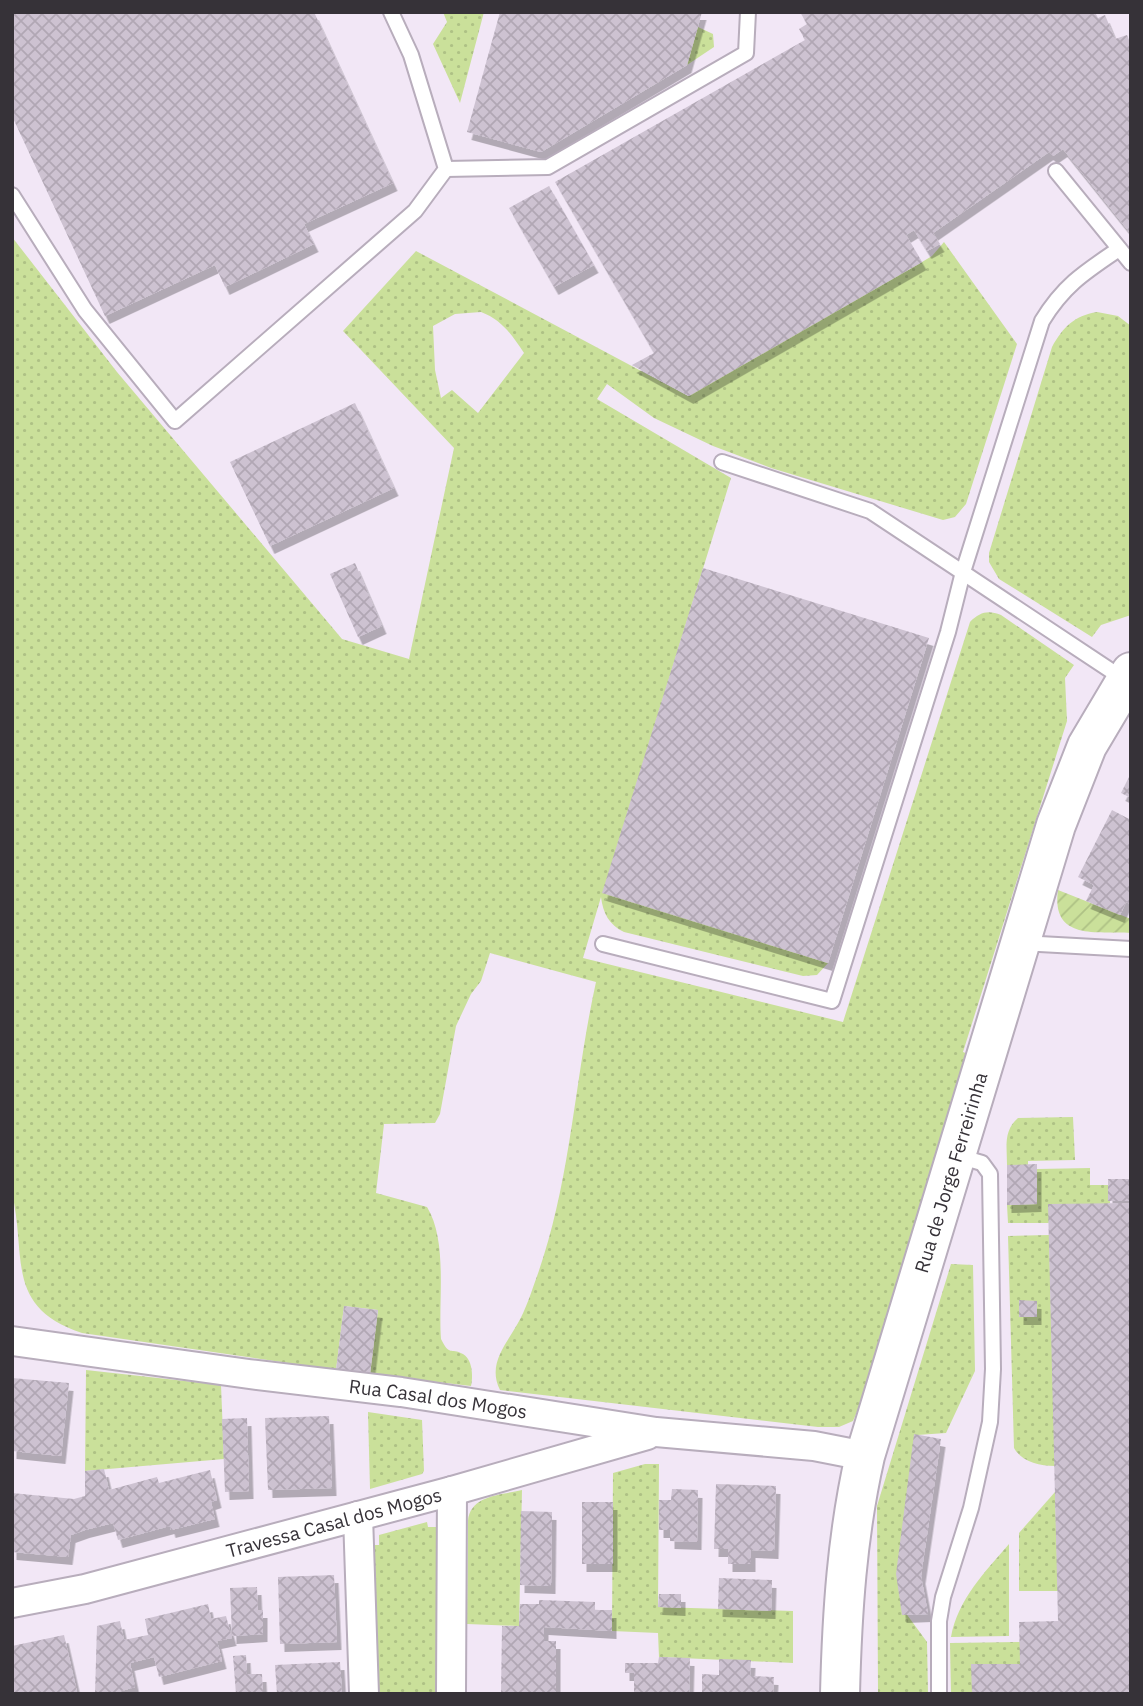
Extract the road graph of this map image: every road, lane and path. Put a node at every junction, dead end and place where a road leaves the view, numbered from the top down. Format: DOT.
graph roads {
  1 [pos="391,12"];
  2 [pos="748,12"];
  3 [pos="446,169"];
  4 [pos="1056,171"];
  5 [pos="12,195"];
  6 [pos="1119,249"];
  7 [pos="1131,263"];
  8 [pos="722,462"];
  9 [pos="963,572"];
  10 [pos="1128,676"];
  11 [pos="1020,943"];
  12 [pos="603,944"];
  13 [pos="1131,948"];
  14 [pos="956,1156"];
  15 [pos="12,1341"];
  16 [pos="656,1432"];
  17 [pos="866,1456"];
  18 [pos="452,1491"];
  19 [pos="358,1516"];
  20 [pos="12,1603"];
  21 [pos="364,1694"];
  22 [pos="451,1694"];
  23 [pos="839,1694"];
  24 [pos="939,1694"];
  1 -- 3 [label="lane"];
  2 -- 3 [label="lane"];
  3 -- 5 [label="lane"];
  4 -- 6 [label="lane"];
  6 -- 7 [label="lane"];
  6 -- 9 [label="lane"];
  8 -- 9 [label="lane"];
  9 -- 10 [label="lane"];
  9 -- 12 [label="lane"];
  10 -- 11 [label="street, Rua de Jorge Ferreirinha"];
  11 -- 13 [label="lane"];
  11 -- 14 [label="street, Rua de Jorge Ferreirinha"];
  14 -- 17 [label="street, Rua de Jorge Ferreirinha"];
  14 -- 24 [label="lane"];
  15 -- 16 [label="street, Rua Casal dos Mogos"];
  16 -- 17 [label="street, Rua Casal dos Mogos"];
  16 -- 18 [label="street, Travessa Casal dos Mogos"];
  17 -- 23 [label="street, Rua de Jorge Ferreirinha"];
  18 -- 19 [label="street, Travessa Casal dos Mogos"];
  18 -- 22 [label="street"];
  19 -- 20 [label="street, Travessa Casal dos Mogos"];
  19 -- 21 [label="street"];
}
